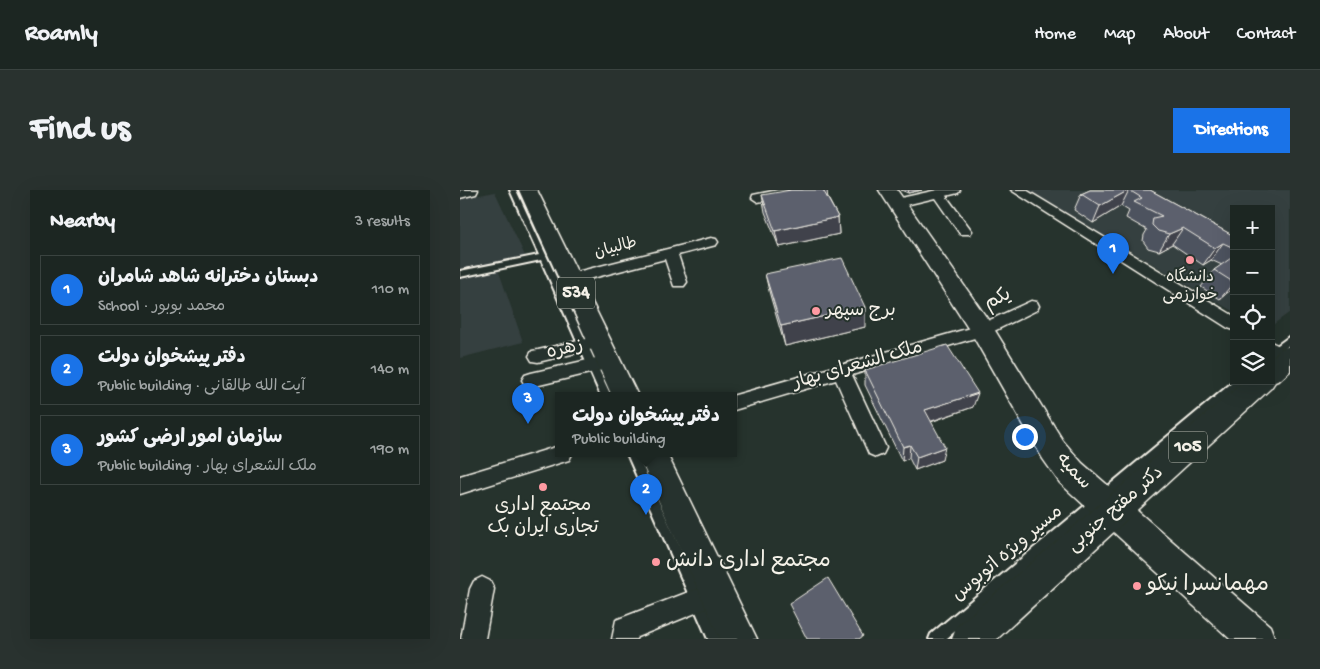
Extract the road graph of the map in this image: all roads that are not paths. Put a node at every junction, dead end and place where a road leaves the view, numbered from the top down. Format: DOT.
graph roads {
  1 [pos="469,190"];
  2 [pos="513,190"];
  3 [pos="528,190"];
  4 [pos="796,190"];
  5 [pos="954,190"];
  6 [pos="1017,190"];
  7 [pos="460,192"];
  8 [pos="938,194"];
  9 [pos="893,197"];
  10 [pos="758,198"];
  11 [pos="697,230"];
  12 [pos="965,231"];
  13 [pos="670,253"];
  14 [pos="543,257"];
  15 [pos="460,274"];
  16 [pos="570,279"];
  17 [pos="679,282"];
  18 [pos="1031,306"];
  19 [pos="1230,322"];
  20 [pos="982,330"];
  21 [pos="596,354"];
  22 [pos="538,356"];
  23 [pos="841,371"];
  24 [pos="532,380"];
  25 [pos="1237,385"];
  26 [pos="1257,385"];
  27 [pos="605,392"];
  28 [pos="622,392"];
  29 [pos="737,402"];
  30 [pos="876,448"];
  31 [pos="555,456"];
  32 [pos="634,457"];
  33 [pos="653,457"];
  34 [pos="460,485"];
  35 [pos="1108,507"];
  36 [pos="482,589"];
  37 [pos="708,597"];
  38 [pos="473,639"];
  39 [pos="624,639"];
  40 [pos="715,639"];
  41 [pos="739,639"];
  42 [pos="936,639"];
  43 [pos="970,639"];
  44 [pos="1257,639"];
  1 -- 7 [label="main road"];
  2 -- 14 [label="lane"];
  3 -- 16 [label="main road, 534"];
  4 -- 10 [label="street"];
  5 -- 8 [label="street"];
  6 -- 19 [label="street"];
  8 -- 9 [label="street"];
  8 -- 12 [label="street"];
  9 -- 20 [label="main road, سمیه"];
  11 -- 13 [label="street, طالبیان"];
  13 -- 16 [label="street, طالبیان"];
  13 -- 17 [label="street"];
  14 -- 15 [label="lane"];
  14 -- 21 [label="lane"];
  16 -- 21 [label="main road, 534"];
  18 -- 20 [label="street, یکم"];
  20 -- 23 [label="street, ملک الشعرای بهار"];
  20 -- 35 [label="main road, سمیه"];
  21 -- 22 [label="street"];
  21 -- 24 [label="street, زهره"];
  21 -- 27 [label="lane"];
  21 -- 28 [label="main road, 534"];
  23 -- 29 [label="street, ملک الشعرای بهار"];
  23 -- 30 [label="street"];
  25 -- 35 [label="lane, مسیر ویژه اتوبوس"];
  26 -- 35 [label="main road, دکتر مفتح جنوبی / 105"];
  31 -- 34 [label="street"];
  32 -- 37 [label="lane"];
  33 -- 37 [label="main road"];
  35 -- 42 [label="lane, مسیر ویژه اتوبوس"];
  35 -- 43 [label="main road, دکتر مفتح جنوبی / 105"];
  35 -- 44 [label="main road, سمیه"];
  36 -- 38 [label="street"];
  37 -- 39 [label="street"];
  37 -- 40 [label="lane"];
  37 -- 41 [label="main road"];
}
